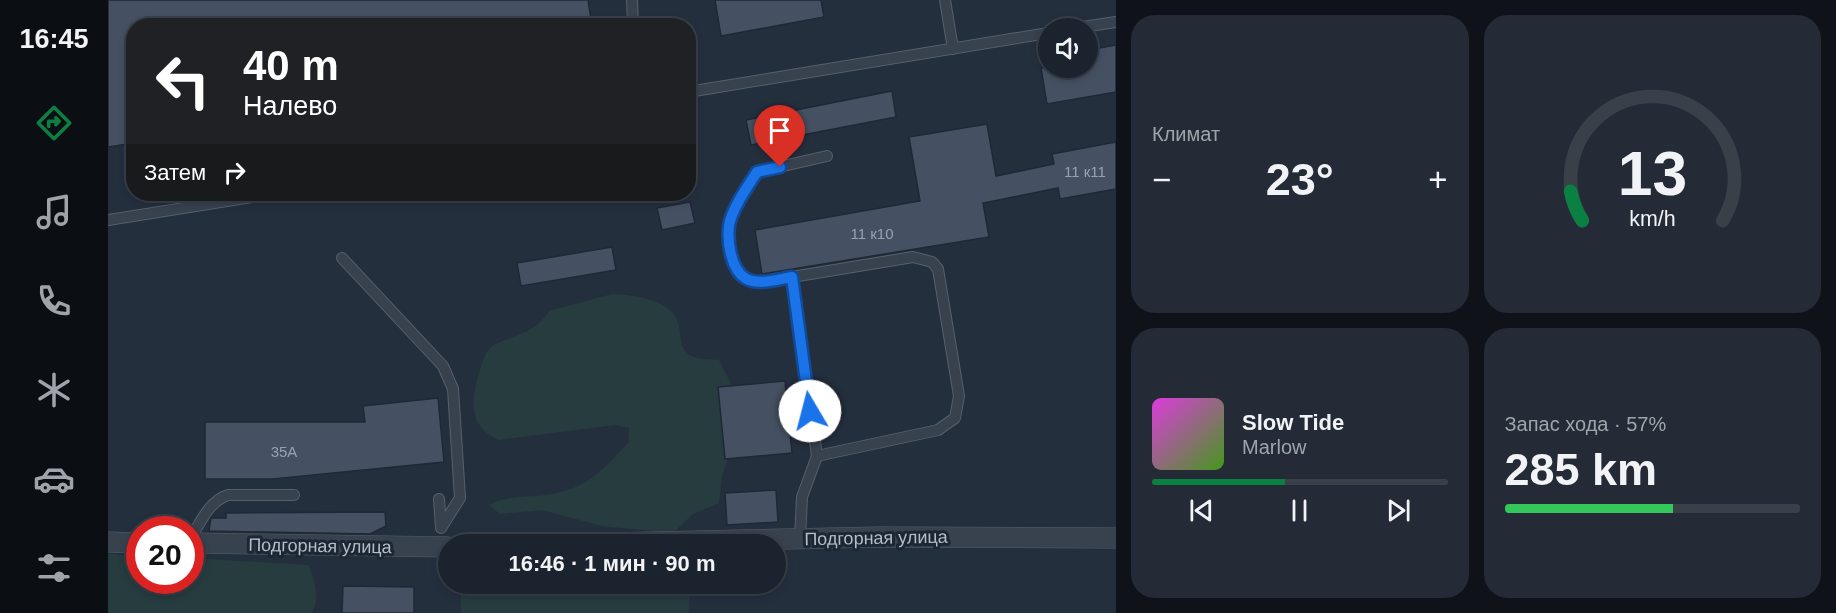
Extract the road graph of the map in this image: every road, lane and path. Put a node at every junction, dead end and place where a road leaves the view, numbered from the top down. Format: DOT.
graph roads {
  1 [pos="632,0"];
  2 [pos="945,0"];
  3 [pos="633,18"];
  4 [pos="1116,22"];
  5 [pos="1098,25"];
  6 [pos="1038,35"];
  7 [pos="953,49"];
  8 [pos="696,91"];
  9 [pos="827,156"];
  10 [pos="228,201"];
  11 [pos="108,220"];
  12 [pos="342,258"];
  13 [pos="792,277"];
  14 [pos="817,456"];
  15 [pos="294,495"];
  16 [pos="440,499"];
  17 [pos="204,518"];
  18 [pos="441,528"];
  19 [pos="440,534"];
  20 [pos="1116,538"];
  21 [pos="786,539"];
  22 [pos="800,539"];
  23 [pos="108,542"];
  24 [pos="204,542"];
  25 [pos="126,543"];
  26 [pos="438,548"];
  1 -- 3 [label="lane"];
  2 -- 7 [label="lane"];
  4 -- 5 [label="lane"];
  6 -- 7 [label="lane"];
  7 -- 8 [label="lane"];
  9 -- 13 [label="lane"];
  10 -- 11 [label="lane"];
  12 -- 18 [label="lane"];
  13 -- 14 [label="lane"];
  13 -- 14 [label="lane"];
  14 -- 22 [label="lane"];
  15 -- 17 [label="lane"];
  16 -- 18 [label="lane"];
  18 -- 19 [label="lane"];
  20 -- 22 [label="street, Подгорная улица"];
  21 -- 22 [label="street, Подгорная улица"];
  23 -- 25 [label="street"];
  24 -- 26 [label="street, Подгорная улица"];
}
